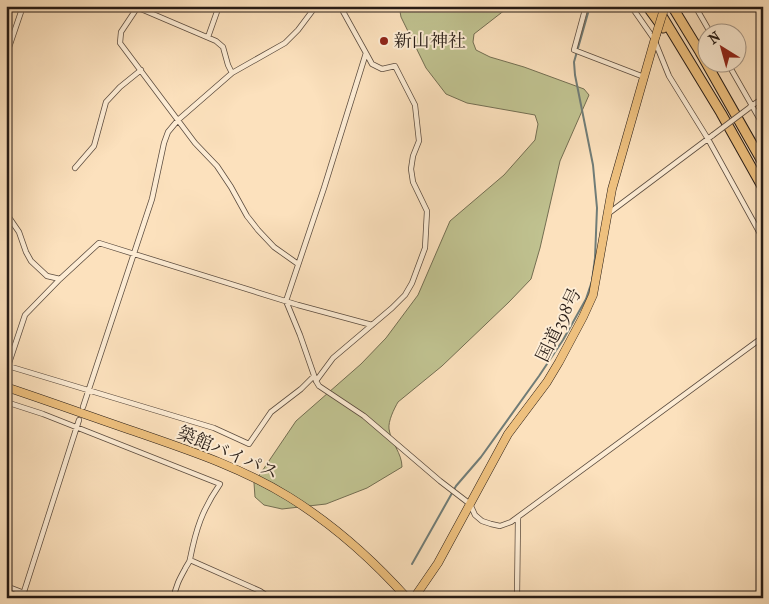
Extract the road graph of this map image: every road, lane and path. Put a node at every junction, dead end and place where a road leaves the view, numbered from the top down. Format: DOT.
graph roads {
  1 [pos="23,6"];
  2 [pos="219,6"];
  3 [pos="316,6"];
  4 [pos="340,6"];
  5 [pos="586,6"];
  6 [pos="631,6"];
  7 [pos="647,6"];
  8 [pos="656,6"];
  9 [pos="665,6"];
  10 [pos="672,6"];
  11 [pos="677,6"];
  12 [pos="695,6"];
  13 [pos="135,7"];
  14 [pos="704,22"];
  15 [pos="208,37"];
  16 [pos="655,37"];
  17 [pos="696,44"];
  18 [pos="696,45"];
  19 [pos="366,53"];
  20 [pos="6,56"];
  21 [pos="141,70"];
  22 [pos="696,70"];
  23 [pos="696,71"];
  24 [pos="697,72"];
  25 [pos="711,72"];
  26 [pos="732,72"];
  27 [pos="232,73"];
  28 [pos="645,77"];
  29 [pos="763,98"];
  30 [pos="751,107"];
  31 [pos="178,120"];
  32 [pos="763,125"];
  33 [pos="710,137"];
  34 [pos="763,163"];
  35 [pos="75,168"];
  36 [pos="763,188"];
  37 [pos="6,213"];
  38 [pos="609,213"];
  39 [pos="763,240"];
  40 [pos="132,254"];
  41 [pos="298,264"];
  42 [pos="60,279"];
  43 [pos="286,301"];
  44 [pos="372,325"];
  45 [pos="763,337"];
  46 [pos="315,379"];
  47 [pos="6,386"];
  48 [pos="88,390"];
  49 [pos="6,402"];
  50 [pos="83,407"];
  51 [pos="79,420"];
  52 [pos="76,428"];
  53 [pos="470,504"];
  54 [pos="518,516"];
  55 [pos="190,560"];
  56 [pos="6,586"];
  57 [pos="24,592"];
  58 [pos="22,598"];
  59 [pos="37,598"];
  60 [pos="174,598"];
  61 [pos="270,598"];
  62 [pos="407,598"];
  63 [pos="414,598"];
  64 [pos="517,598"];
  1 -- 20 [label="street"];
  2 -- 15 [label="street"];
  3 -- 27 [label="street"];
  4 -- 19 [label="street"];
  5 -- 28 [label="street"];
  6 -- 16 [label="street"];
  7 -- 23 [label="highway"];
  8 -- 22 [label="highway"];
  9 -- 16 [label="highway, 国道398号, bridge"];
  10 -- 18 [label="highway"];
  11 -- 17 [label="highway"];
  12 -- 14 [label="street"];
  13 -- 15 [label="street"];
  13 -- 21 [label="street"];
  15 -- 27 [label="street"];
  16 -- 28 [label="highway, 国道398号"];
  16 -- 33 [label="street"];
  19 -- 41 [label="street"];
  19 -- 44 [label="street"];
  21 -- 31 [label="street"];
  21 -- 35 [label="street"];
  24 -- 36 [label="highway"];
  25 -- 34 [label="highway"];
  26 -- 30 [label="street"];
  27 -- 31 [label="street"];
  28 -- 38 [label="highway, 国道398号"];
  29 -- 30 [label="street"];
  30 -- 32 [label="street"];
  30 -- 33 [label="street, bridge"];
  31 -- 40 [label="street"];
  31 -- 41 [label="street"];
  33 -- 38 [label="street"];
  33 -- 39 [label="street"];
  37 -- 42 [label="street"];
  38 -- 53 [label="highway, 国道398号"];
  40 -- 42 [label="street"];
  40 -- 43 [label="street"];
  40 -- 48 [label="street"];
  41 -- 43 [label="street"];
  42 -- 48 [label="street"];
  43 -- 44 [label="street"];
  43 -- 46 [label="street"];
  44 -- 46 [label="street"];
  45 -- 54 [label="street"];
  46 -- 48 [label="street"];
  46 -- 53 [label="street"];
  47 -- 62 [label="highway, 築館バイパス"];
  48 -- 50 [label="street"];
  49 -- 52 [label="street"];
  51 -- 52 [label="street"];
  52 -- 55 [label="street"];
  52 -- 57 [label="street"];
  53 -- 54 [label="street"];
  53 -- 63 [label="highway, 国道398号"];
  54 -- 64 [label="street"];
  55 -- 60 [label="street"];
  55 -- 61 [label="street"];
  56 -- 57 [label="street"];
  57 -- 58 [label="street"];
  57 -- 59 [label="street"];
}
